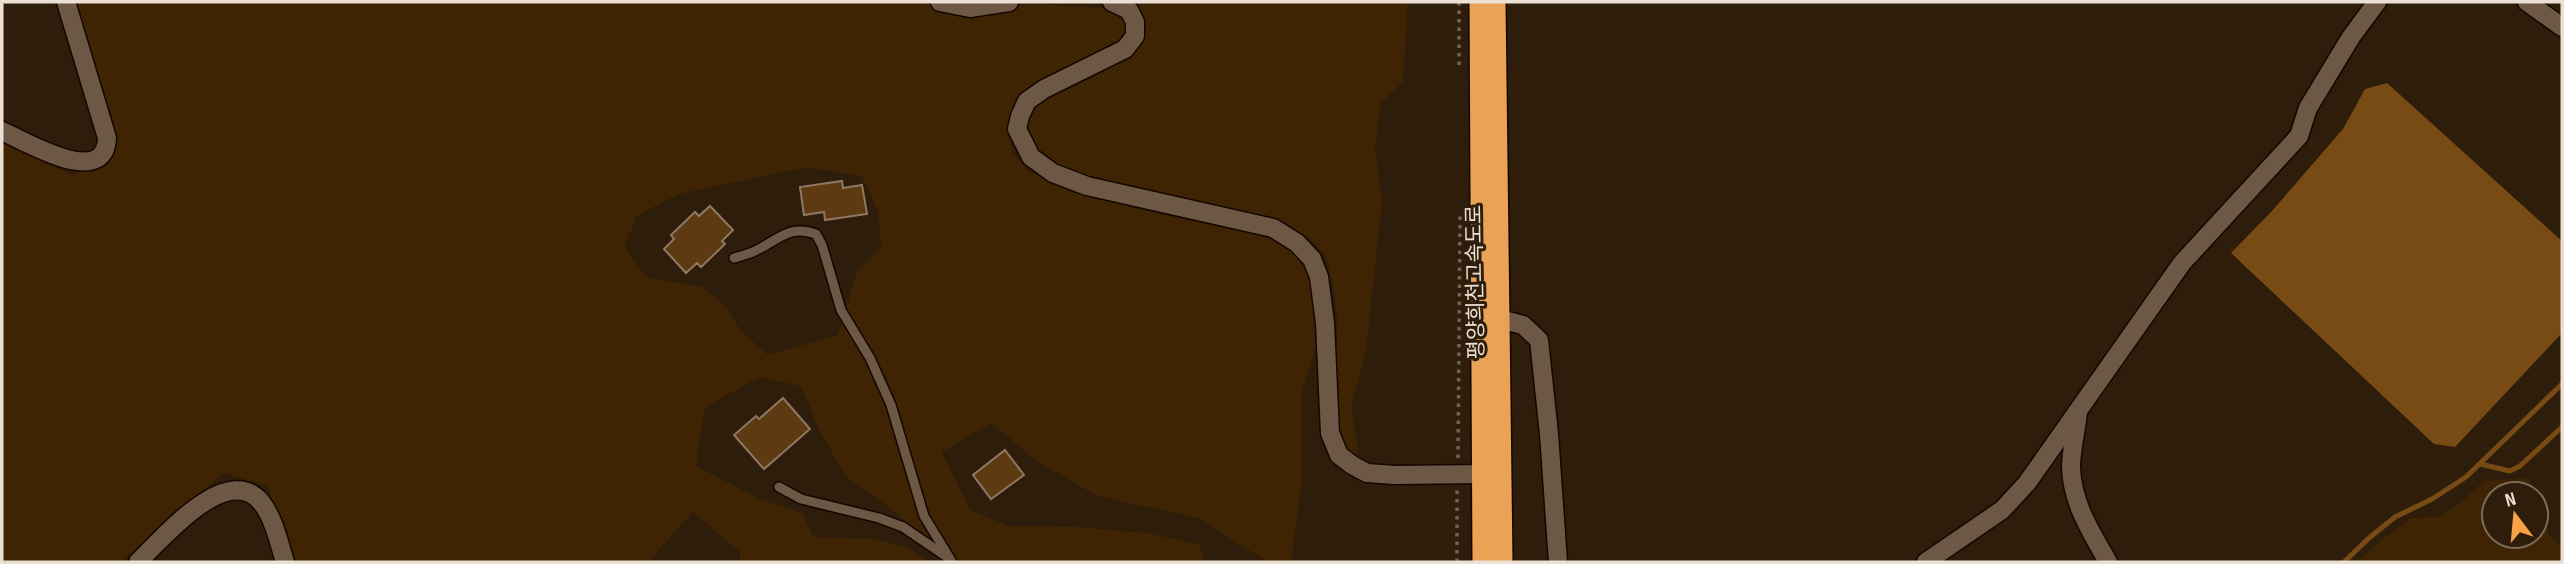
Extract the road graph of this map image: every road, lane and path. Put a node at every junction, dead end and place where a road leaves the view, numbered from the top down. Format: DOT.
graph roads {
  1 [pos="66,2"];
  2 [pos="940,2"];
  3 [pos="1009,2"];
  4 [pos="1112,2"];
  5 [pos="1459,2"];
  6 [pos="1480,2"];
  7 [pos="1495,2"];
  8 [pos="2377,2"];
  9 [pos="2526,2"];
  10 [pos="2562,27"];
  11 [pos="1459,78"];
  12 [pos="2,131"];
  13 [pos="1460,203"];
  14 [pos="734,258"];
  15 [pos="1500,319"];
  16 [pos="2079,410"];
  17 [pos="1458,464"];
  18 [pos="1483,474"];
  19 [pos="779,487"];
  20 [pos="1457,490"];
  21 [pos="950,560"];
  22 [pos="138,562"];
  23 [pos="285,562"];
  24 [pos="1457,562"];
  25 [pos="1483,562"];
  26 [pos="1502,562"];
  27 [pos="1558,562"];
  28 [pos="1926,562"];
  29 [pos="2108,562"];
  1 -- 12 [label="street"];
  2 -- 3 [label="street"];
  4 -- 18 [label="street"];
  5 -- 11 [label="path"];
  6 -- 18 [label="highway, 평양희천고속도로"];
  7 -- 15 [label="highway, 평양희천고속도로"];
  8 -- 16 [label="street"];
  9 -- 10 [label="street"];
  13 -- 17 [label="path"];
  14 -- 21 [label="lane"];
  15 -- 26 [label="highway, 평양희천고속도로"];
  15 -- 27 [label="street"];
  16 -- 28 [label="street"];
  16 -- 29 [label="street"];
  18 -- 25 [label="highway, 평양희천고속도로"];
  19 -- 21 [label="lane"];
  20 -- 24 [label="path"];
  22 -- 23 [label="street"];
}
